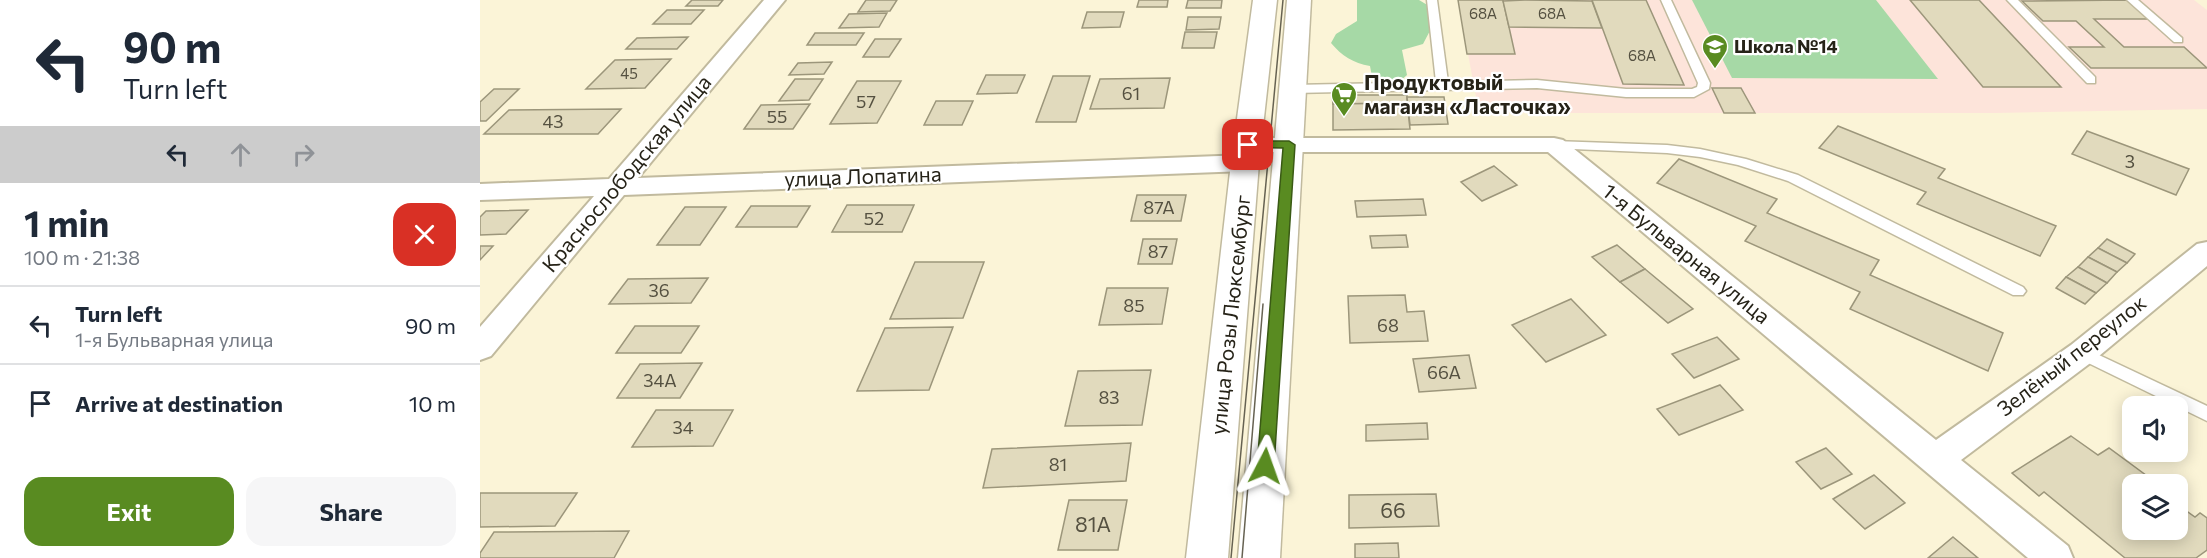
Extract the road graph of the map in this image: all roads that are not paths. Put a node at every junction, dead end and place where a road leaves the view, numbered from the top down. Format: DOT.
graph roads {
  1 [pos="775,0"];
  2 [pos="1265,0"];
  3 [pos="1299,0"];
  4 [pos="1432,0"];
  5 [pos="1666,0"];
  6 [pos="2012,0"];
  7 [pos="2132,0"];
  8 [pos="2178,39"];
  9 [pos="2091,80"];
  10 [pos="1443,87"];
  11 [pos="1293,89"];
  12 [pos="1289,145"];
  13 [pos="1554,145"];
  14 [pos="1246,154"];
  15 [pos="615,186"];
  16 [pos="480,192"];
  17 [pos="2207,251"];
  18 [pos="2018,291"];
  19 [pos="480,348"];
  20 [pos="2082,353"];
  21 [pos="2207,414"];
  22 [pos="1936,459"];
  23 [pos="1207,558"];
  24 [pos="1259,558"];
  25 [pos="2055,558"];
  1 -- 15 [label="street, Краснослободская улица"];
  2 -- 14 [label="street, улица Розы Люксембург"];
  3 -- 11 [label="street, улица Розы Люксембург"];
  4 -- 10 [label="lane"];
  5 -- 10 [label="lane"];
  6 -- 9 [label="lane"];
  7 -- 8 [label="lane"];
  10 -- 11 [label="lane"];
  11 -- 12 [label="street, улица Розы Люксембург"];
  12 -- 13 [label="street"];
  12 -- 14 [label="street"];
  12 -- 24 [label="street, улица Розы Люксембург"];
  13 -- 18 [label="lane"];
  13 -- 22 [label="street, 1-я Бульварная улица"];
  14 -- 15 [label="street, улица Лопатина"];
  14 -- 23 [label="street, улица Розы Люксембург"];
  15 -- 16 [label="street, улица Лопатина"];
  15 -- 19 [label="street, Краснослободская улица"];
  17 -- 20 [label="street, Зелёный переулок"];
  20 -- 21 [label="lane"];
  20 -- 22 [label="street, Зелёный переулок"];
  22 -- 25 [label="street, 1-я Бульварная улица"];
}
